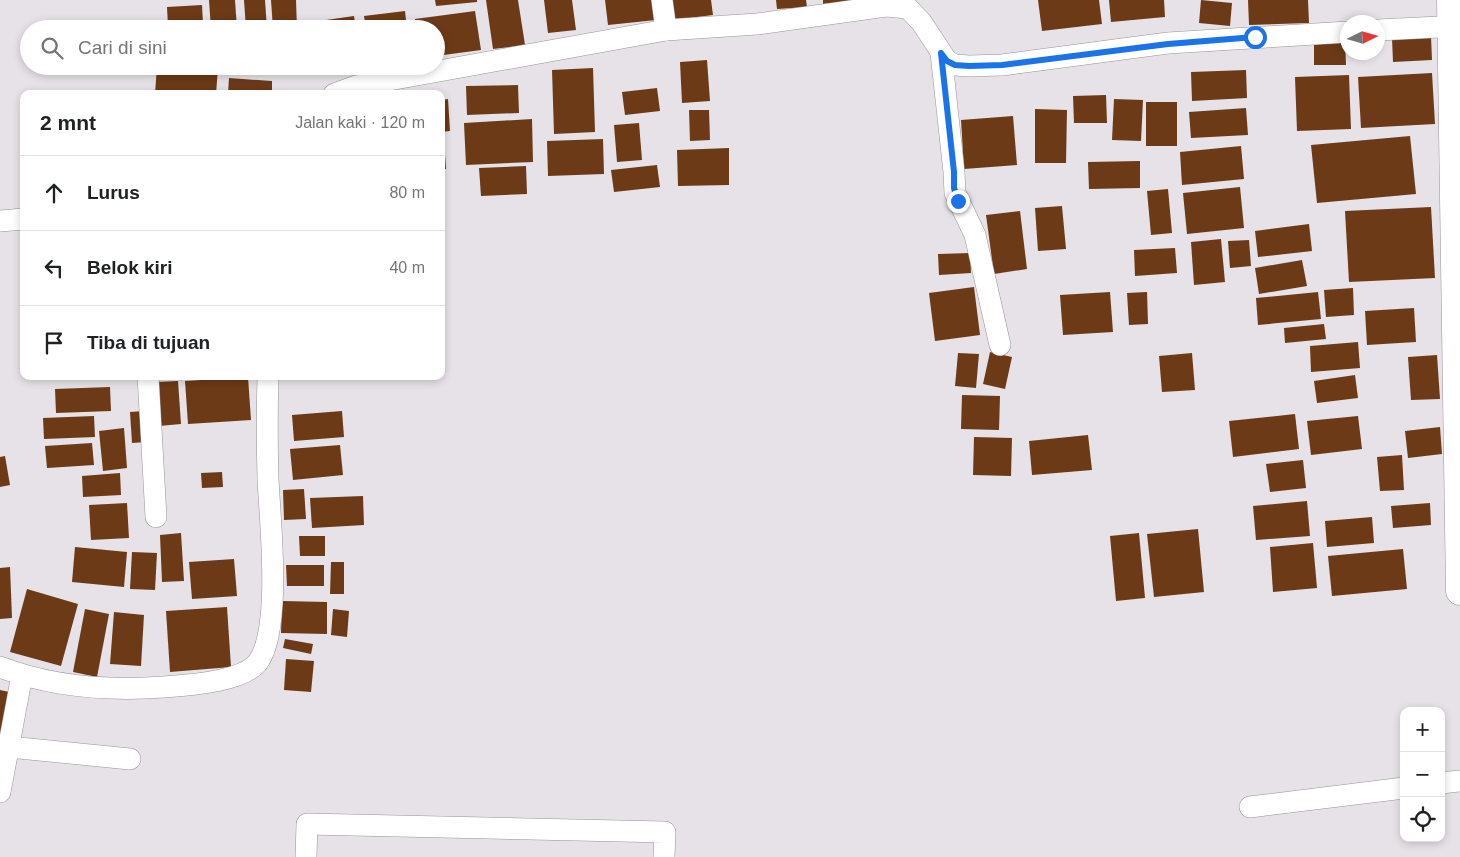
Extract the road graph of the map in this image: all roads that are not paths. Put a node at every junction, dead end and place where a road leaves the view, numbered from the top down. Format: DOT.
graph roads {
  1 [pos="662,0"];
  2 [pos="1454,17"];
  3 [pos="1385,29"];
  4 [pos="666,30"];
  5 [pos="1340,33"];
  6 [pos="941,53"];
  7 [pos="445,70"];
  8 [pos="417,75"];
  9 [pos="345,90"];
  10 [pos="20,218"];
  11 [pos="0,221"];
  12 [pos="1000,345"];
  13 [pos="148,380"];
  14 [pos="268,380"];
  15 [pos="156,516"];
  16 [pos="1460,591"];
  17 [pos="0,667"];
  18 [pos="22,675"];
  19 [pos="9,747"];
  20 [pos="130,759"];
  21 [pos="1460,781"];
  22 [pos="1445,783"];
  23 [pos="1400,788"];
  24 [pos="0,792"];
  25 [pos="1250,807"];
  26 [pos="306,857"];
  27 [pos="664,857"];
  1 -- 4 [label="street"];
  2 -- 3 [label="street"];
  2 -- 16 [label="street"];
  4 -- 6 [label="street"];
  4 -- 7 [label="street"];
  5 -- 6 [label="street"];
  6 -- 12 [label="street"];
  8 -- 9 [label="street"];
  10 -- 11 [label="street"];
  13 -- 15 [label="street"];
  14 -- 18 [label="street"];
  17 -- 18 [label="street"];
  18 -- 19 [label="street"];
  19 -- 20 [label="street"];
  19 -- 24 [label="street"];
  21 -- 22 [label="street"];
  23 -- 25 [label="street"];
  26 -- 27 [label="street"];
}
